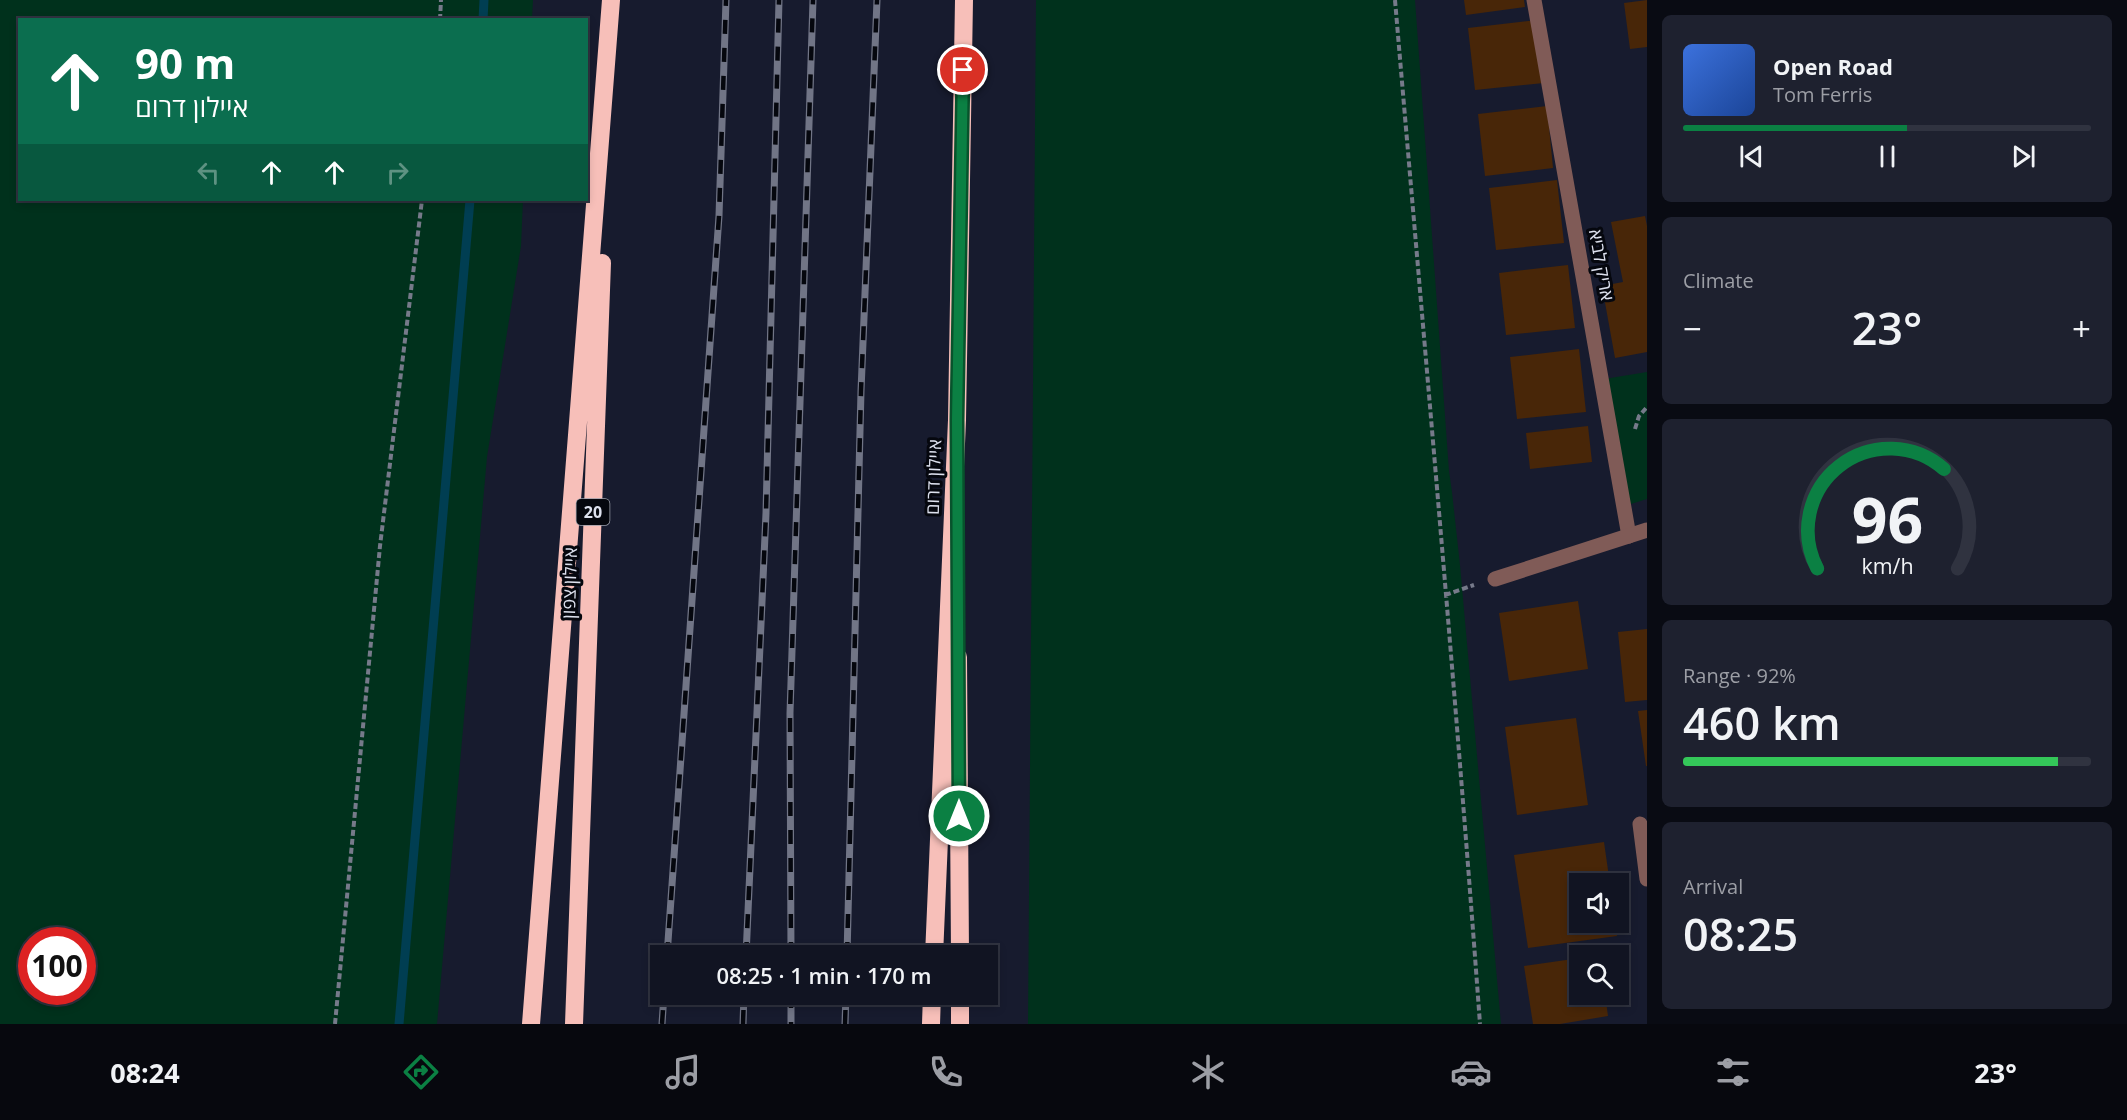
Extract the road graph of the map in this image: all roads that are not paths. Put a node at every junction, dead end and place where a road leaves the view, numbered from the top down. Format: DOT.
graph roads {
  1 [pos="611,0"];
  2 [pos="964,0"];
  3 [pos="1534,0"];
  4 [pos="957,420"];
  5 [pos="1647,530"];
  6 [pos="1629,536"];
  7 [pos="1495,579"];
  8 [pos="1640,824"];
  9 [pos="1647,874"];
  10 [pos="934,945"];
  11 [pos="960,945"];
  12 [pos="932,1005"];
  13 [pos="960,1005"];
  14 [pos="531,1024"];
  15 [pos="574,1024"];
  16 [pos="931,1024"];
  17 [pos="960,1024"];
  1 -- 14 [label="highway"];
  1 -- 15 [label="highway, איילון צפון / 20"];
  2 -- 4 [label="highway, איילון דרום"];
  3 -- 6 [label="street, אריק לביא"];
  4 -- 10 [label="highway, איילון דרום"];
  4 -- 11 [label="highway"];
  5 -- 6 [label="street"];
  6 -- 7 [label="street"];
  8 -- 9 [label="street"];
  12 -- 16 [label="highway"];
  13 -- 17 [label="highway"];
}
